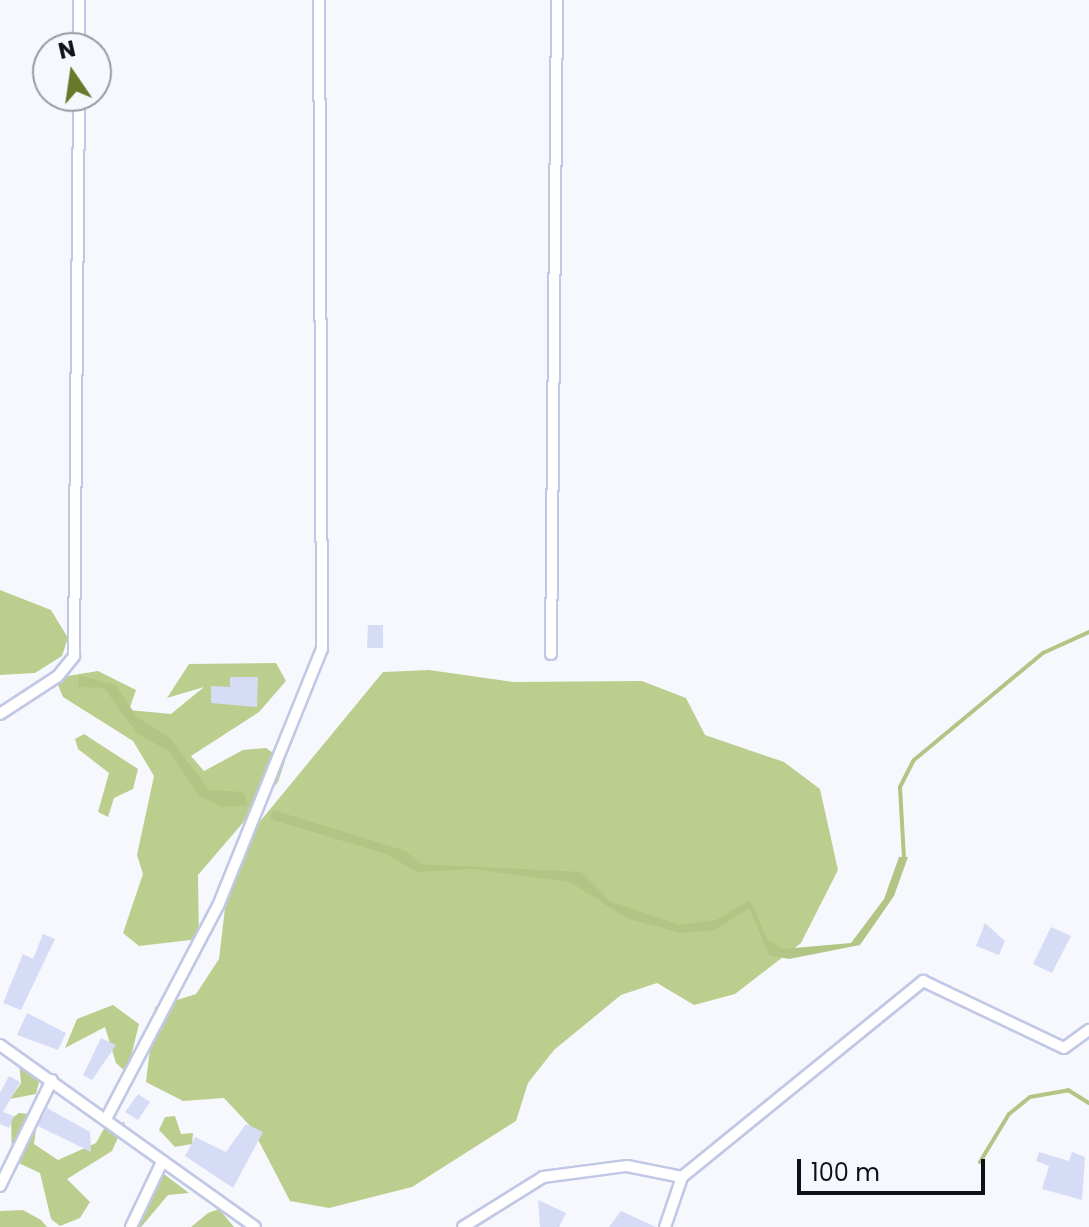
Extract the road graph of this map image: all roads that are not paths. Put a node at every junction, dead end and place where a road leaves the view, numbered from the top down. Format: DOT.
graph roads {
  1 [pos="79,0"];
  2 [pos="319,0"];
  3 [pos="557,0"];
  4 [pos="79,32"];
  5 [pos="79,112"];
  6 [pos="551,654"];
  7 [pos="0,714"];
  8 [pos="1089,1030"];
  9 [pos="0,1045"];
  10 [pos="52,1080"];
  11 [pos="106,1119"];
  12 [pos="161,1164"];
  13 [pos="682,1177"];
  14 [pos="0,1186"];
  15 [pos="131,1227"];
  16 [pos="255,1227"];
  17 [pos="463,1227"];
  18 [pos="665,1227"];
  1 -- 4 [label="street"];
  2 -- 11 [label="street"];
  3 -- 6 [label="street"];
  5 -- 7 [label="street"];
  8 -- 13 [label="street"];
  9 -- 10 [label="street"];
  10 -- 11 [label="street"];
  10 -- 14 [label="street"];
  11 -- 12 [label="street"];
  12 -- 15 [label="street"];
  12 -- 16 [label="street"];
  13 -- 17 [label="street"];
  13 -- 18 [label="street"];
}
